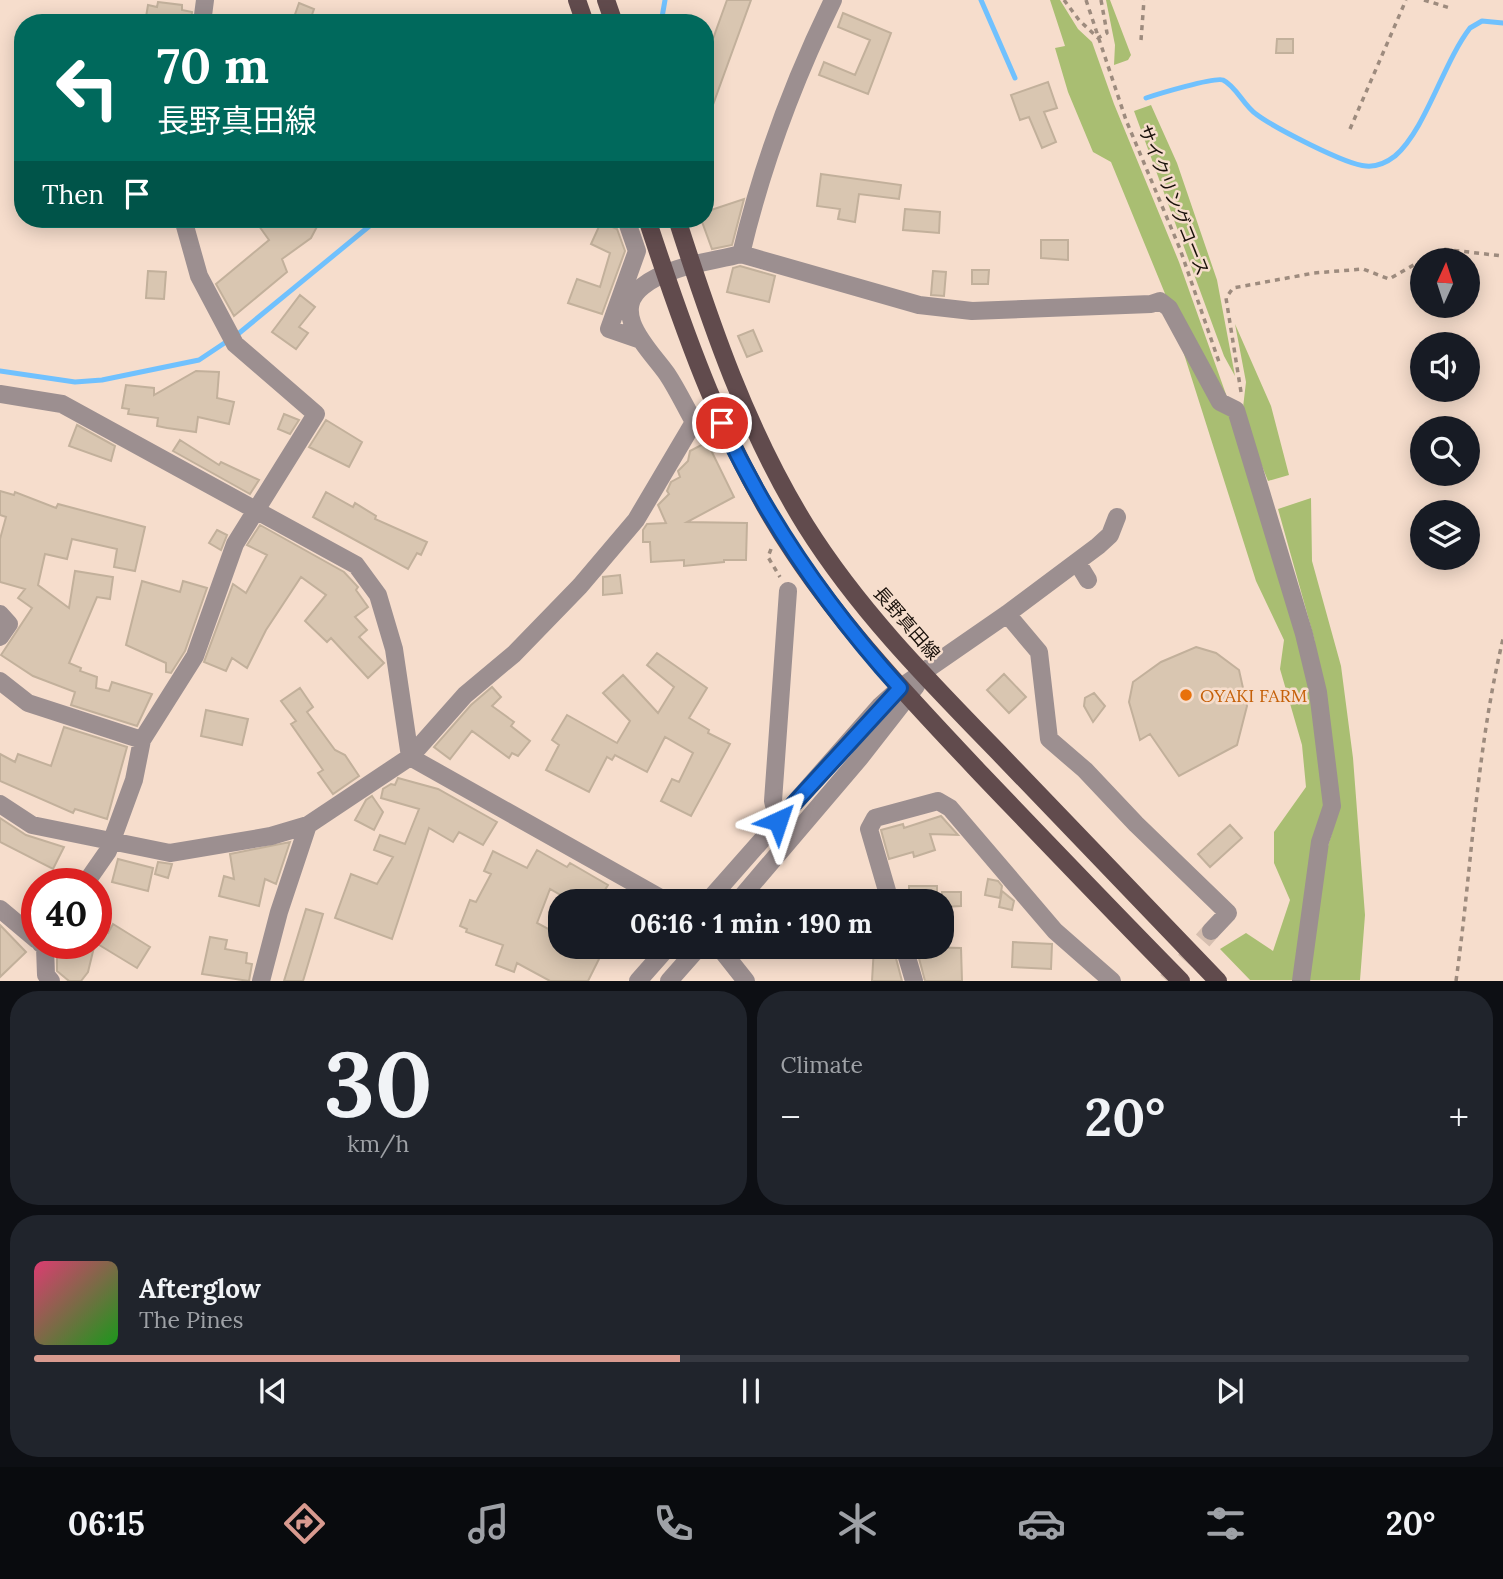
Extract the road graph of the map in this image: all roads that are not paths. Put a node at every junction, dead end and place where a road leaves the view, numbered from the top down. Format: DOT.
graph roads {
  1 [pos="833,0"];
  2 [pos="186,228"];
  3 [pos="629,228"];
  4 [pos="651,228"];
  5 [pos="680,228"];
  6 [pos="656,246"];
  7 [pos="637,251"];
  8 [pos="741,254"];
  9 [pos="693,267"];
  10 [pos="665,274"];
  11 [pos="627,299"];
  12 [pos="0,394"];
  13 [pos="259,511"];
  14 [pos="1117,517"];
  15 [pos="1077,562"];
  16 [pos="1088,580"];
  17 [pos="788,591"];
  18 [pos="0,614"];
  19 [pos="1007,614"];
  20 [pos="0,637"];
  21 [pos="923,674"];
  22 [pos="0,681"];
  23 [pos="904,693"];
  24 [pos="142,740"];
  25 [pos="410,758"];
  26 [pos="0,804"];
  27 [pos="778,821"];
  28 [pos="308,825"];
  29 [pos="112,841"];
  30 [pos="95,868"];
  31 [pos="645,889"];
  32 [pos="718,889"];
  33 [pos="748,889"];
  34 [pos="886,889"];
  35 [pos="1,912"];
  36 [pos="21,927"];
  37 [pos="1211,931"];
  38 [pos="44,959"];
  39 [pos="657,959"];
  40 [pos="688,959"];
  41 [pos="729,959"];
  42 [pos="908,959"];
  43 [pos="51,981"];
  44 [pos="261,981"];
  45 [pos="638,981"];
  46 [pos="669,981"];
  47 [pos="746,981"];
  48 [pos="914,981"];
  49 [pos="1112,981"];
  50 [pos="1181,981"];
  51 [pos="1218,981"];
  52 [pos="1301,981"];
  1 -- 8 [label="street"];
  2 -- 13 [label="street"];
  3 -- 7 [label="street"];
  4 -- 6 [label="main road"];
  5 -- 9 [label="main road, 長野真田線"];
  6 -- 7 [label="street"];
  6 -- 10 [label="main road"];
  7 -- 11 [label="street"];
  8 -- 9 [label="street"];
  8 -- 52 [label="street"];
  9 -- 10 [label="street"];
  9 -- 21 [label="main road, 長野真田線"];
  10 -- 11 [label="street"];
  10 -- 23 [label="main road"];
  11 -- 25 [label="street"];
  12 -- 13 [label="street"];
  13 -- 24 [label="street"];
  13 -- 25 [label="street"];
  14 -- 15 [label="street"];
  15 -- 16 [label="street"];
  15 -- 19 [label="street"];
  17 -- 27 [label="street"];
  18 -- 20 [label="street"];
  19 -- 21 [label="street"];
  19 -- 37 [label="street"];
  21 -- 23 [label="street"];
  21 -- 51 [label="main road, 長野真田線"];
  22 -- 24 [label="street"];
  23 -- 27 [label="street"];
  23 -- 33 [label="street"];
  23 -- 50 [label="main road"];
  24 -- 29 [label="street"];
  25 -- 28 [label="street"];
  25 -- 31 [label="street"];
  26 -- 29 [label="street"];
  27 -- 32 [label="street"];
  28 -- 29 [label="street"];
  28 -- 44 [label="street"];
  29 -- 30 [label="street"];
  34 -- 49 [label="street"];
  35 -- 36 [label="street"];
  38 -- 43 [label="street"];
  39 -- 45 [label="street"];
  40 -- 46 [label="street"];
  41 -- 47 [label="street"];
  42 -- 48 [label="street"];
}
